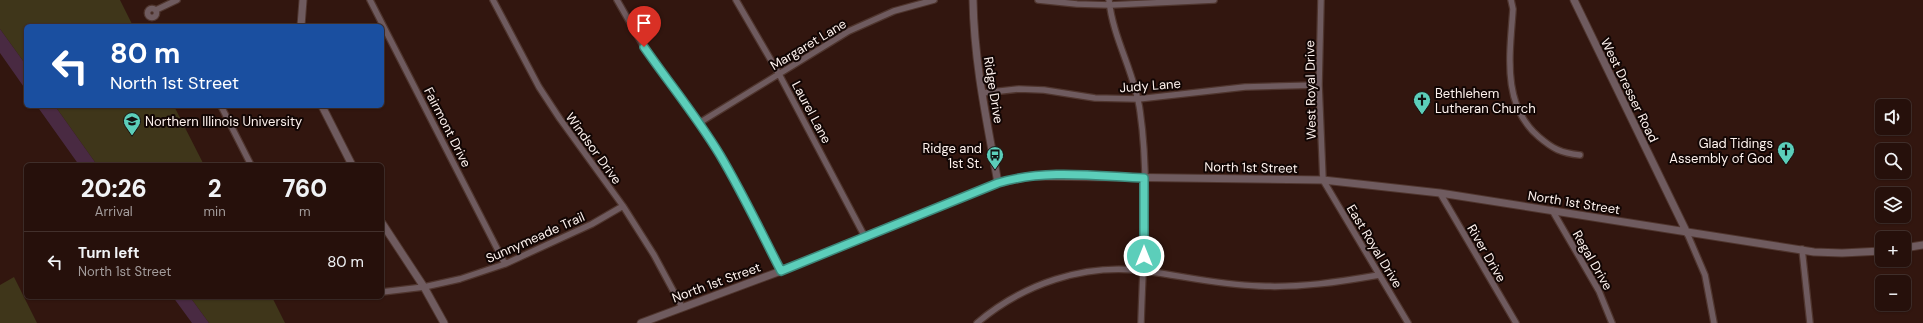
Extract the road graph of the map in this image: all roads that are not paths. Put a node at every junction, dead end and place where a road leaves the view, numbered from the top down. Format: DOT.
graph roads {
  1 [pos="177,0"];
  2 [pos="303,0"];
  3 [pos="370,0"];
  4 [pos="493,0"];
  5 [pos="617,0"];
  6 [pos="736,0"];
  7 [pos="934,0"];
  8 [pos="974,0"];
  9 [pos="1038,0"];
  10 [pos="1214,0"];
  11 [pos="1321,0"];
  12 [pos="1511,0"];
  13 [pos="1574,0"];
  14 [pos="1109,2"];
  15 [pos="156,10"];
  16 [pos="301,24"];
  17 [pos="382,24"];
  18 [pos="384,27"];
  19 [pos="779,74"];
  20 [pos="1319,85"];
  21 [pos="982,93"];
  22 [pos="1138,99"];
  23 [pos="222,108"];
  24 [pos="323,108"];
  25 [pos="700,123"];
  26 [pos="1580,155"];
  27 [pos="250,163"];
  28 [pos="351,163"];
  29 [pos="1144,178"];
  30 [pos="1323,180"];
  31 [pos="998,183"];
  32 [pos="1440,193"];
  33 [pos="623,206"];
  34 [pos="1552,210"];
  35 [pos="384,226"];
  36 [pos="1687,233"];
  37 [pos="865,237"];
  38 [pos="1923,245"];
  39 [pos="1911,247"];
  40 [pos="1802,249"];
  41 [pos="1875,251"];
  42 [pos="505,264"];
  43 [pos="781,271"];
  44 [pos="1144,271"];
  45 [pos="1379,275"];
  46 [pos="424,287"];
  47 [pos="384,292"];
  48 [pos="682,307"];
  49 [pos="444,323"];
  50 [pos="641,323"];
  51 [pos="977,323"];
  52 [pos="1141,323"];
  53 [pos="1408,323"];
  54 [pos="1516,323"];
  55 [pos="1612,323"];
  56 [pos="1714,323"];
  57 [pos="1810,323"];
  1 -- 15 [label="street"];
  2 -- 16 [label="street"];
  3 -- 17 [label="street, Fairmont Drive"];
  4 -- 33 [label="street, Windsor Drive"];
  5 -- 25 [label="street"];
  6 -- 19 [label="street, Laurel Lane"];
  7 -- 19 [label="street, Margaret Lane"];
  8 -- 21 [label="street, Ridge Drive"];
  9 -- 14 [label="street"];
  10 -- 14 [label="street"];
  11 -- 20 [label="street, West Royal Drive"];
  12 -- 26 [label="street"];
  13 -- 36 [label="street, West Dresser Road"];
  14 -- 22 [label="street"];
  18 -- 42 [label="street, Fairmont Drive"];
  19 -- 25 [label="street, Margaret Lane"];
  19 -- 37 [label="street, Laurel Lane"];
  20 -- 22 [label="street, Judy Lane"];
  20 -- 30 [label="street, West Royal Drive"];
  21 -- 22 [label="street, Judy Lane"];
  21 -- 31 [label="street, Ridge Drive"];
  22 -- 29 [label="street"];
  23 -- 27 [label="street"];
  24 -- 28 [label="street"];
  25 -- 43 [label="street"];
  29 -- 30 [label="street, North 1st Street"];
  29 -- 31 [label="street, North 1st Street"];
  29 -- 44 [label="street"];
  30 -- 32 [label="street, North 1st Street"];
  30 -- 45 [label="street, East Royal Drive"];
  31 -- 37 [label="street, North 1st Street"];
  32 -- 34 [label="street, North 1st Street"];
  32 -- 54 [label="street, River Drive"];
  33 -- 42 [label="street, Sunnymeade Trail"];
  33 -- 48 [label="street, Windsor Drive"];
  34 -- 36 [label="street, North 1st Street"];
  34 -- 55 [label="street, Regal Drive"];
  35 -- 46 [label="street"];
  36 -- 40 [label="street, North 1st Street"];
  36 -- 56 [label="street"];
  37 -- 43 [label="street, North 1st Street"];
  38 -- 39 [label="street"];
  40 -- 41 [label="street, North 1st Street"];
  40 -- 57 [label="street"];
  42 -- 46 [label="street, Sunnymeade Trail"];
  43 -- 48 [label="street, North 1st Street"];
  44 -- 45 [label="street"];
  44 -- 51 [label="street"];
  44 -- 52 [label="street"];
  45 -- 53 [label="street, East Royal Drive"];
  46 -- 47 [label="street, Sunnymeade Trail"];
  46 -- 49 [label="street"];
  48 -- 50 [label="street, North 1st Street"];
}
